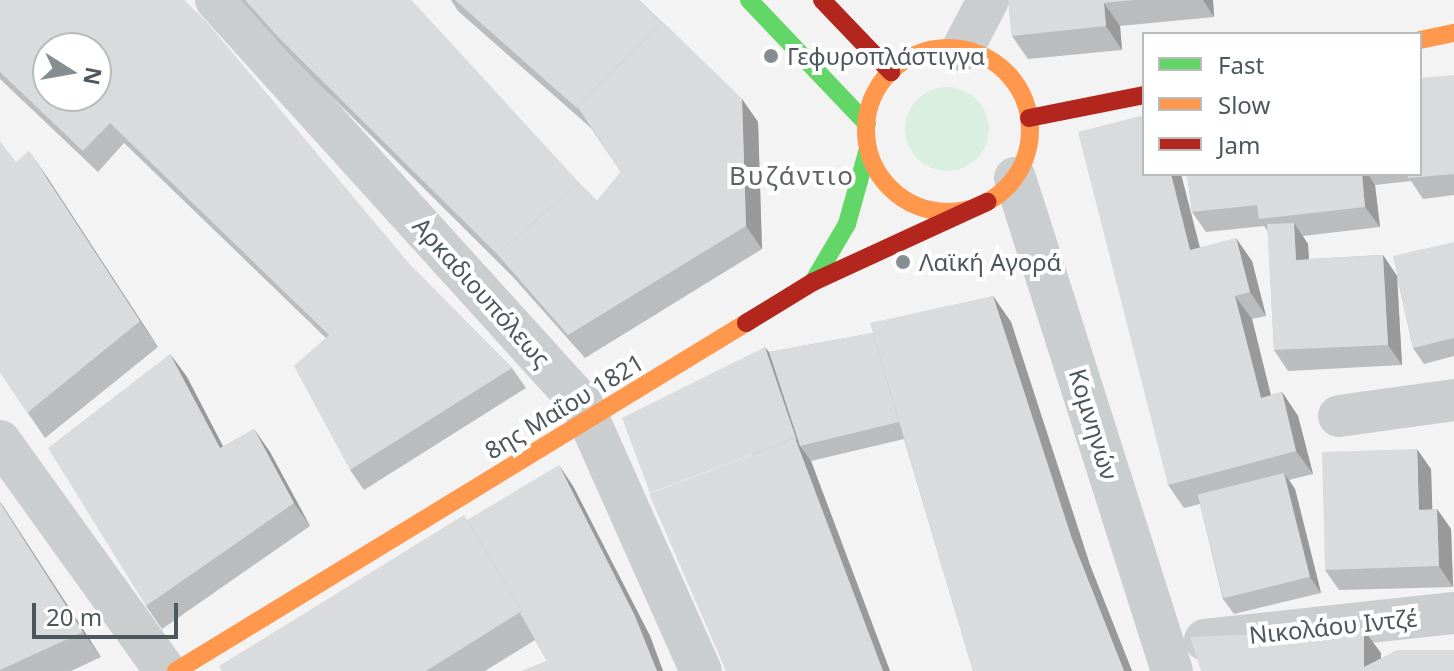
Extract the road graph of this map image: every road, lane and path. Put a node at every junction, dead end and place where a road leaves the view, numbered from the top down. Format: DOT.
graph roads {
  1 [pos="216,0"];
  2 [pos="749,0"];
  3 [pos="822,0"];
  4 [pos="988,0"];
  5 [pos="1454,33"];
  6 [pos="1422,40"];
  7 [pos="962,50"];
  8 [pos="891,72"];
  9 [pos="1142,95"];
  10 [pos="1029,118"];
  11 [pos="867,124"];
  12 [pos="868,149"];
  13 [pos="1001,190"];
  14 [pos="813,282"];
  15 [pos="1454,400"];
  16 [pos="1339,416"];
  17 [pos="591,418"];
  18 [pos="0,441"];
  19 [pos="1454,613"];
  20 [pos="1168,658"];
  21 [pos="165,671"];
  22 [pos="176,671"];
  23 [pos="701,671"];
  1 -- 17 [label="street, Αρκαδιουπόλεως"];
  2 -- 11 [label="street"];
  3 -- 8 [label="street"];
  4 -- 7 [label="street"];
  5 -- 6 [label="street"];
  7 -- 8 [label="street"];
  7 -- 10 [label="street"];
  8 -- 11 [label="street"];
  9 -- 10 [label="street"];
  10 -- 13 [label="street"];
  11 -- 12 [label="street"];
  12 -- 13 [label="street"];
  12 -- 14 [label="street"];
  13 -- 14 [label="street, 8ης Μαΐου 1821"];
  13 -- 20 [label="street, Κομνηνών"];
  14 -- 17 [label="street, 8ης Μαΐου 1821"];
  15 -- 16 [label="street"];
  17 -- 22 [label="street, 8ης Μαΐου 1821"];
  17 -- 23 [label="street, Αρκαδιουπόλεως"];
  18 -- 21 [label="street"];
  19 -- 20 [label="street, Νικολάου Ιντζέ"];
}
